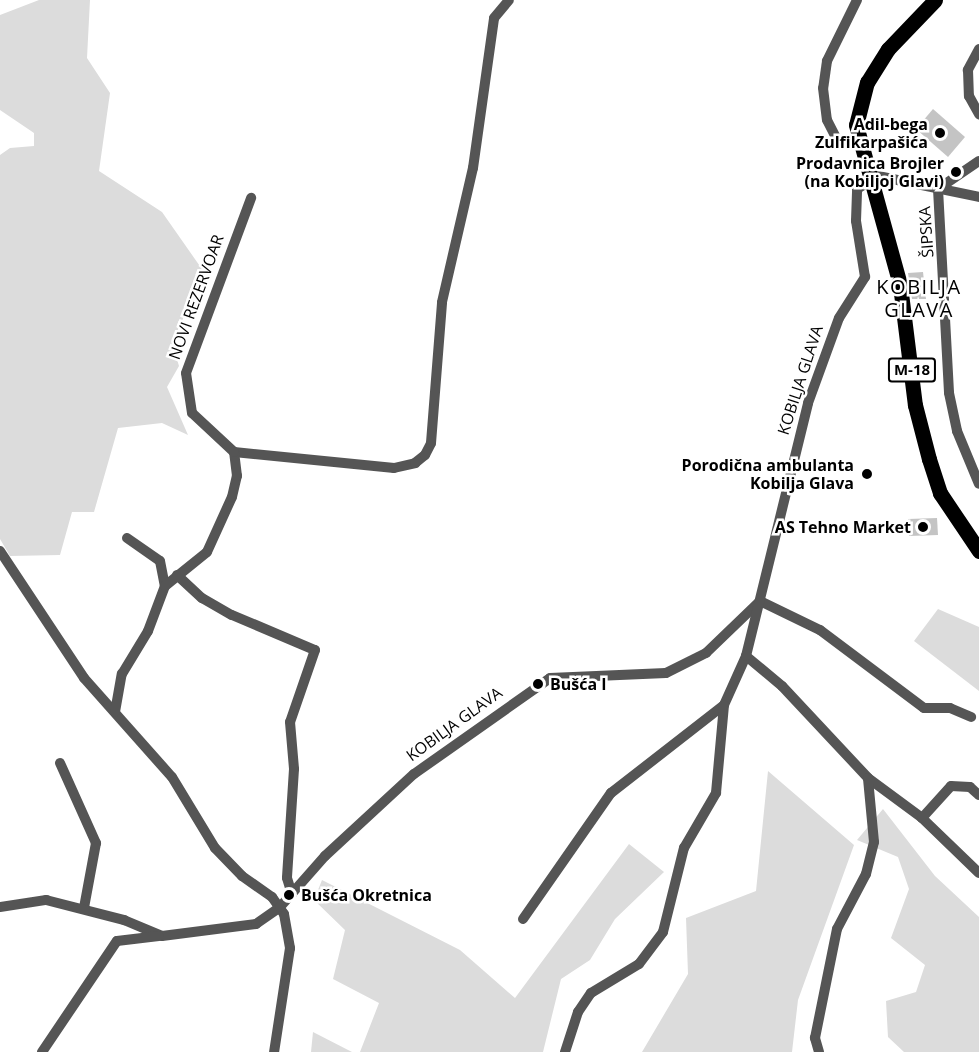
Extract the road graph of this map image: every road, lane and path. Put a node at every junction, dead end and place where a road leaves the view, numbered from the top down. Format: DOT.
graph roads {
  1 [pos="509,0"];
  2 [pos="857,0"];
  3 [pos="929,0"];
  4 [pos="935,0"];
  5 [pos="920,18"];
  6 [pos="979,49"];
  7 [pos="979,114"];
  8 [pos="858,144"];
  9 [pos="979,161"];
  10 [pos="868,178"];
  11 [pos="938,189"];
  12 [pos="979,196"];
  13 [pos="251,198"];
  14 [pos="234,452"];
  15 [pos="979,484"];
  16 [pos="128,538"];
  17 [pos="0,551"];
  18 [pos="979,551"];
  19 [pos="177,575"];
  20 [pos="165,586"];
  21 [pos="760,601"];
  22 [pos="746,656"];
  23 [pos="724,705"];
  24 [pos="115,712"];
  25 [pos="971,717"];
  26 [pos="60,763"];
  27 [pos="868,778"];
  28 [pos="979,795"];
  29 [pos="922,818"];
  30 [pos="979,873"];
  31 [pos="292,894"];
  32 [pos="0,907"];
  33 [pos="280,907"];
  34 [pos="84,908"];
  35 [pos="523,919"];
  36 [pos="162,936"];
  37 [pos="42,1052"];
  38 [pos="273,1052"];
  39 [pos="565,1052"];
  40 [pos="819,1052"];
  1 -- 14 [label="street"];
  2 -- 8 [label="street"];
  3 -- 5 [label="street"];
  4 -- 5 [label="main road, M-18"];
  5 -- 8 [label="main road, M-18"];
  6 -- 7 [label="street"];
  8 -- 10 [label="main road, M-18"];
  9 -- 11 [label="street"];
  10 -- 11 [label="street"];
  10 -- 18 [label="main road, M-18"];
  10 -- 21 [label="street, KOBILJA GLAVA"];
  11 -- 12 [label="street"];
  11 -- 15 [label="street, ŠIPSKA"];
  13 -- 14 [label="street, NOVI REZERVOAR"];
  14 -- 19 [label="street"];
  16 -- 20 [label="street"];
  17 -- 24 [label="street"];
  19 -- 20 [label="street"];
  19 -- 31 [label="street"];
  20 -- 24 [label="street"];
  21 -- 22 [label="street, KOBILJA GLAVA"];
  21 -- 25 [label="street"];
  21 -- 31 [label="street, KOBILJA GLAVA"];
  22 -- 23 [label="street, KOBILJA GLAVA"];
  22 -- 27 [label="street"];
  23 -- 35 [label="street, KOBILJA GLAVA"];
  23 -- 39 [label="street, KOBILJA GLAVA"];
  24 -- 33 [label="street"];
  26 -- 34 [label="street"];
  27 -- 29 [label="street"];
  27 -- 40 [label="street"];
  28 -- 29 [label="street"];
  29 -- 30 [label="street"];
  31 -- 33 [label="street, KOBILJA GLAVA"];
  32 -- 34 [label="street"];
  33 -- 36 [label="street, KOBILJA GLAVA"];
  33 -- 38 [label="street"];
  34 -- 36 [label="street"];
  36 -- 37 [label="street, KOBILJA GLAVA"];
}
